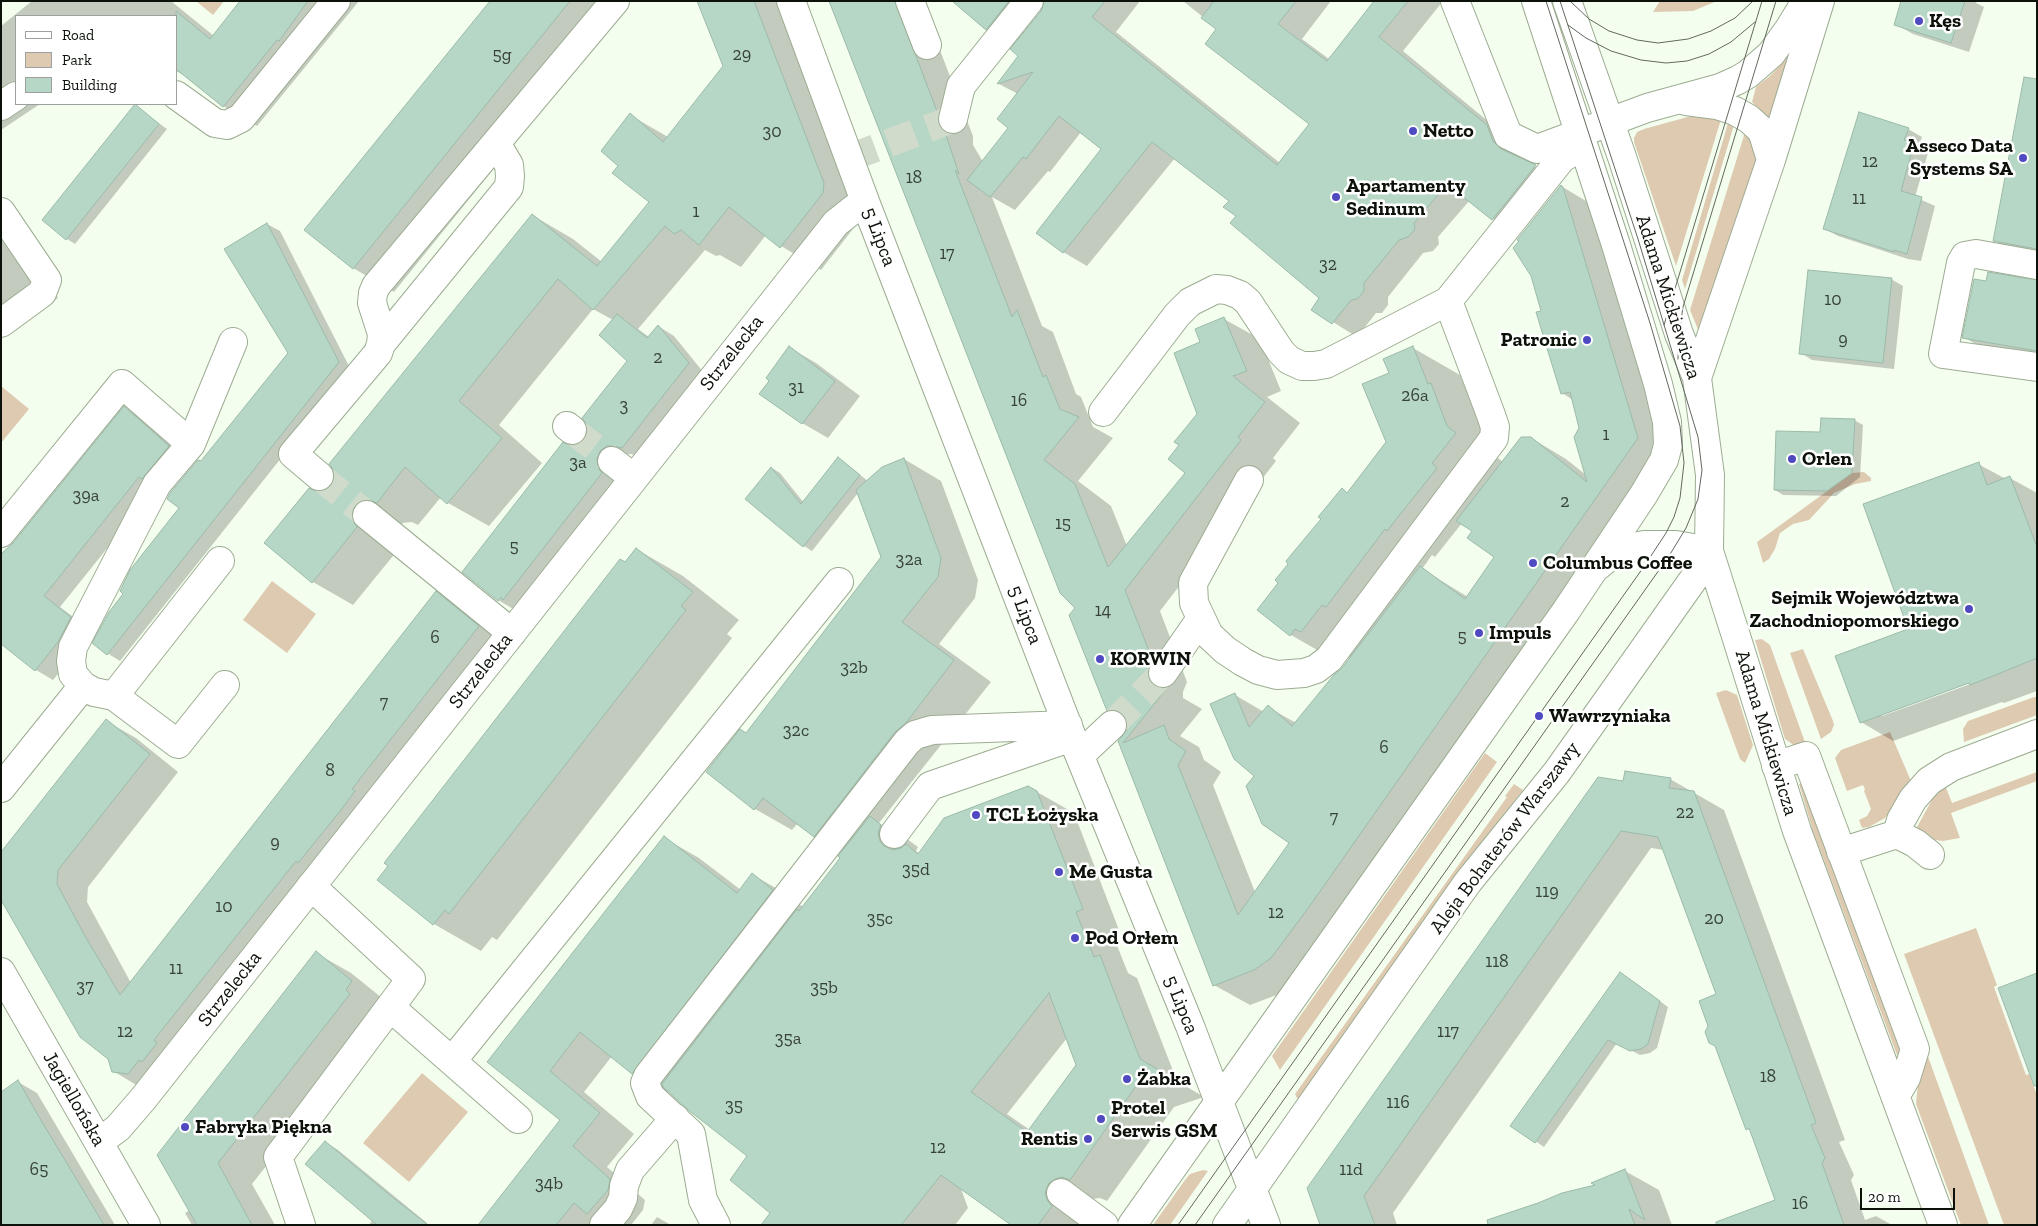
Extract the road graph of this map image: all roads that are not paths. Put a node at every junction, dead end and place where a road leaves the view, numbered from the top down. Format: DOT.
graph roads {
  1 [pos="336,1"];
  2 [pos="615,1"];
  3 [pos="791,1"];
  4 [pos="910,1"];
  5 [pos="1029,1"];
  6 [pos="1455,1"];
  7 [pos="1536,1"];
  8 [pos="1567,1"];
  9 [pos="1806,1"];
  10 [pos="1820,1"];
  11 [pos="927,45"];
  12 [pos="178,96"];
  13 [pos="15,97"];
  14 [pos="1672,102"];
  15 [pos="1,106"];
  16 [pos="953,119"];
  17 [pos="1610,121"];
  18 [pos="1581,139"];
  19 [pos="496,143"];
  20 [pos="1771,160"];
  21 [pos="866,204"];
  22 [pos="1,212"];
  23 [pos="2037,265"];
  24 [pos="1448,301"];
  25 [pos="1,323"];
  26 [pos="233,342"];
  27 [pos="381,344"];
  28 [pos="2037,367"];
  29 [pos="1697,378"];
  30 [pos="1103,412"];
  31 [pos="191,444"];
  32 [pos="612,461"];
  33 [pos="319,476"];
  34 [pos="634,478"];
  35 [pos="1249,480"];
  36 [pos="366,516"];
  37 [pos="1,533"];
  38 [pos="1709,551"];
  39 [pos="220,561"];
  40 [pos="1593,571"];
  41 [pos="839,582"];
  42 [pos="1200,620"];
  43 [pos="512,633"];
  44 [pos="1163,673"];
  45 [pos="224,685"];
  46 [pos="82,686"];
  47 [pos="114,696"];
  48 [pos="1112,725"];
  49 [pos="2037,734"];
  50 [pos="1073,739"];
  51 [pos="1776,766"];
  52 [pos="1,788"];
  53 [pos="894,834"];
  54 [pos="1897,834"];
  55 [pos="1842,852"];
  56 [pos="1930,855"];
  57 [pos="311,886"];
  58 [pos="1,972"];
  59 [pos="390,1007"];
  60 [pos="452,1061"];
  61 [pos="1896,1095"];
  62 [pos="1219,1101"];
  63 [pos="675,1118"];
  64 [pos="518,1119"];
  65 [pos="99,1142"];
  66 [pos="1252,1188"];
  67 [pos="1061,1193"];
  68 [pos="146,1225"];
  69 [pos="301,1225"];
  70 [pos="604,1225"];
  71 [pos="716,1225"];
  72 [pos="1104,1225"];
  73 [pos="1132,1225"];
  74 [pos="1227,1225"];
  75 [pos="1266,1225"];
  76 [pos="1943,1225"];
  1 -- 12 [label="street"];
  2 -- 19 [label="street"];
  3 -- 21 [label="street, 5 Lipca"];
  4 -- 11 [label="street"];
  5 -- 16 [label="street"];
  6 -- 18 [label="street"];
  7 -- 18 [label="street, Adama Mickiewicza"];
  8 -- 17 [label="street, Adama Mickiewicza"];
  9 -- 14 [label="street"];
  10 -- 20 [label="street"];
  13 -- 15 [label="street"];
  14 -- 17 [label="street"];
  14 -- 20 [label="street"];
  17 -- 18 [label="street"];
  17 -- 29 [label="street, Adama Mickiewicza"];
  18 -- 24 [label="street"];
  18 -- 40 [label="street, Adama Mickiewicza"];
  19 -- 27 [label="street"];
  19 -- 27 [label="street"];
  20 -- 29 [label="street"];
  21 -- 34 [label="street, Strzelecka"];
  21 -- 50 [label="street, 5 Lipca"];
  22 -- 25 [label="street"];
  23 -- 28 [label="street"];
  24 -- 30 [label="street"];
  24 -- 42 [label="street"];
  26 -- 31 [label="street"];
  27 -- 33 [label="street"];
  29 -- 38 [label="street, Adama Mickiewicza"];
  31 -- 37 [label="street"];
  31 -- 46 [label="street"];
  32 -- 34 [label="street"];
  34 -- 43 [label="street, Strzelecka"];
  35 -- 42 [label="street"];
  36 -- 43 [label="street"];
  38 -- 40 [label="street"];
  38 -- 51 [label="street, Adama Mickiewicza"];
  38 -- 66 [label="street, Aleja Bohaterów Warszawy"];
  39 -- 47 [label="street"];
  40 -- 62 [label="street"];
  41 -- 60 [label="street"];
  42 -- 44 [label="street"];
  43 -- 57 [label="street, Strzelecka"];
  45 -- 47 [label="street"];
  46 -- 47 [label="street"];
  46 -- 52 [label="street"];
  48 -- 50 [label="street"];
  49 -- 54 [label="street"];
  50 -- 53 [label="street"];
  50 -- 62 [label="street, 5 Lipca"];
  50 -- 63 [label="street"];
  51 -- 55 [label="street"];
  51 -- 61 [label="street, Adama Mickiewicza"];
  54 -- 55 [label="street"];
  54 -- 56 [label="street"];
  55 -- 61 [label="street"];
  57 -- 59 [label="street"];
  57 -- 65 [label="street, Strzelecka"];
  58 -- 65 [label="street, Jagiellońska"];
  59 -- 60 [label="street"];
  59 -- 69 [label="street"];
  60 -- 64 [label="street"];
  61 -- 76 [label="street, Adama Mickiewicza"];
  62 -- 66 [label="street, 5 Lipca"];
  62 -- 73 [label="street"];
  63 -- 70 [label="street"];
  63 -- 71 [label="street"];
  65 -- 68 [label="street, Jagiellońska"];
  66 -- 74 [label="street, Aleja Bohaterów Warszawy"];
  66 -- 75 [label="street, 5 Lipca"];
  67 -- 72 [label="street"];
}
